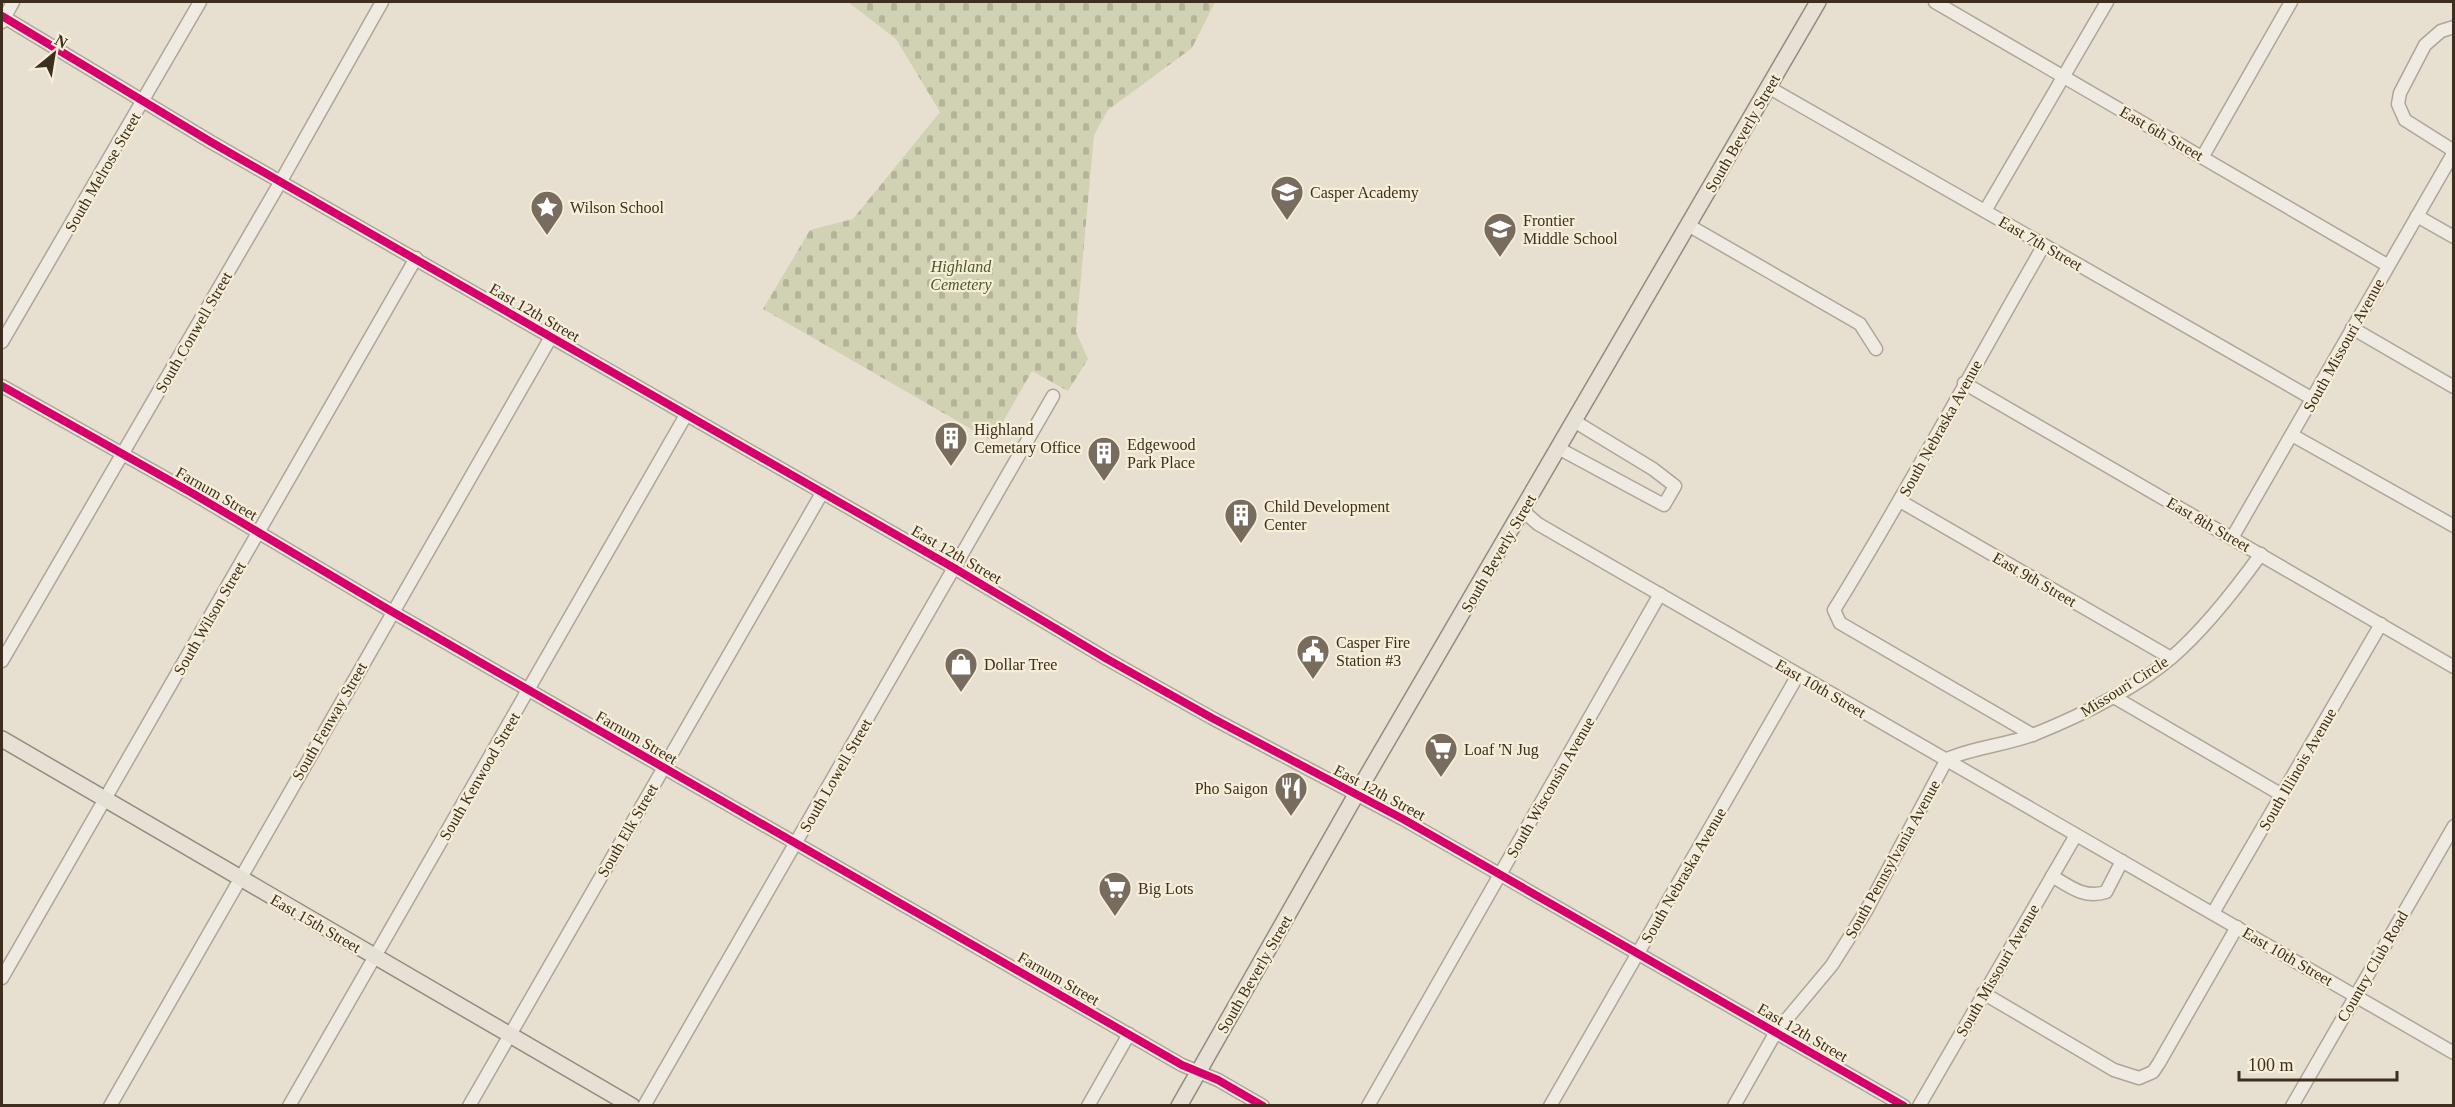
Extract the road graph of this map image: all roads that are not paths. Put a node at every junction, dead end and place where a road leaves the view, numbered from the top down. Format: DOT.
graph roads {
  1 [pos="13,2"];
  2 [pos="200,2"];
  3 [pos="382,2"];
  4 [pos="1818,2"];
  5 [pos="1935,2"];
  6 [pos="2106,2"];
  7 [pos="2291,2"];
  8 [pos="2,19"];
  9 [pos="2454,27"];
  10 [pos="2064,77"];
  11 [pos="1768,87"];
  12 [pos="143,102"];
  13 [pos="2454,151"];
  14 [pos="2203,156"];
  15 [pos="281,181"];
  16 [pos="1984,211"];
  17 [pos="2417,216"];
  18 [pos="1688,225"];
  19 [pos="2454,237"];
  20 [pos="2044,244"];
  21 [pos="416,258"];
  22 [pos="2387,265"];
  23 [pos="2352,328"];
  24 [pos="551,337"];
  25 [pos="2,342"];
  26 [pos="1876,349"];
  27 [pos="1964,383"];
  28 [pos="2,386"];
  29 [pos="2454,387"];
  30 [pos="1053,396"];
  31 [pos="2313,399"];
  32 [pos="686,415"];
  33 [pos="1574,421"];
  34 [pos="2292,435"];
  35 [pos="1558,448"];
  36 [pos="122,454"];
  37 [pos="822,493"];
  38 [pos="1900,501"];
  39 [pos="1523,511"];
  40 [pos="2454,526"];
  41 [pos="259,532"];
  42 [pos="2232,538"];
  43 [pos="2261,554"];
  44 [pos="954,568"];
  45 [pos="1660,594"];
  46 [pos="391,611"];
  47 [pos="2381,624"];
  48 [pos="2171,658"];
  49 [pos="2,661"];
  50 [pos="2454,667"];
  51 [pos="1798,675"];
  52 [pos="529,689"];
  53 [pos="2114,697"];
  54 [pos="2033,735"];
  55 [pos="2,739"];
  56 [pos="1947,759"];
  57 [pos="663,767"];
  58 [pos="1357,793"];
  59 [pos="2282,795"];
  60 [pos="105,799"];
  61 [pos="2454,826"];
  62 [pos="2076,834"];
  63 [pos="796,842"];
  64 [pos="2122,861"];
  65 [pos="1500,873"];
  66 [pos="2052,876"];
  67 [pos="240,878"];
  68 [pos="2212,913"];
  69 [pos="2237,927"];
  70 [pos="1639,952"];
  71 [pos="375,957"];
  72 [pos="2,978"];
  73 [pos="1983,993"];
  74 [pos="2356,995"];
  75 [pos="1776,1032"];
  76 [pos="1130,1034"];
  77 [pos="510,1035"];
  78 [pos="2454,1053"];
  79 [pos="1199,1071"];
  80 [pos="110,1106"];
  81 [pos="288,1106"];
  82 [pos="469,1106"];
  83 [pos="632,1106"];
  84 [pos="644,1106"];
  85 [pos="1088,1106"];
  86 [pos="1179,1106"];
  87 [pos="1263,1106"];
  88 [pos="1368,1106"];
  89 [pos="1550,1106"];
  90 [pos="1734,1106"];
  91 [pos="1904,1106"];
  92 [pos="1919,1106"];
  93 [pos="2292,1106"];
  1 -- 8 [label="street"];
  2 -- 12 [label="street, South Melrose Street"];
  3 -- 15 [label="street, South Conwell Street"];
  4 -- 11 [label="main road, South Beverly Street"];
  5 -- 10 [label="street, East 6th Street"];
  6 -- 10 [label="street"];
  7 -- 14 [label="street"];
  8 -- 12 [label="street, East 12th Street"];
  9 -- 13 [label="street"];
  10 -- 14 [label="street, East 6th Street"];
  10 -- 16 [label="street"];
  11 -- 16 [label="street, East 7th Street"];
  11 -- 18 [label="main road, South Beverly Street"];
  12 -- 15 [label="street, East 12th Street"];
  12 -- 25 [label="street, South Melrose Street"];
  13 -- 17 [label="street, South Missouri Avenue"];
  14 -- 22 [label="street, East 6th Street"];
  15 -- 21 [label="street, East 12th Street"];
  15 -- 36 [label="street, South Conwell Street"];
  16 -- 20 [label="street, East 7th Street"];
  17 -- 19 [label="street"];
  17 -- 22 [label="street, South Missouri Avenue"];
  18 -- 26 [label="street"];
  18 -- 33 [label="main road, South Beverly Street"];
  20 -- 27 [label="street, South Nebraska Avenue"];
  20 -- 31 [label="street, East 7th Street"];
  21 -- 24 [label="street, East 12th Street"];
  21 -- 41 [label="street, South Wilson Street"];
  22 -- 23 [label="street, South Missouri Avenue"];
  23 -- 29 [label="street"];
  23 -- 31 [label="street, South Missouri Avenue"];
  24 -- 32 [label="street, East 12th Street"];
  24 -- 46 [label="street, South Fenway Street"];
  27 -- 38 [label="street, South Nebraska Avenue"];
  27 -- 42 [label="street, East 8th Street"];
  28 -- 36 [label="street, Farnum Street"];
  30 -- 44 [label="street, South Lowell Street"];
  31 -- 34 [label="street, South Missouri Avenue"];
  32 -- 37 [label="street, East 12th Street"];
  32 -- 52 [label="street, South Kenwood Street"];
  33 -- 35 [label="main road, South Beverly Street"];
  33 -- 35 [label="street"];
  34 -- 40 [label="street"];
  34 -- 42 [label="street, South Missouri Avenue"];
  35 -- 39 [label="main road, South Beverly Street"];
  36 -- 41 [label="street, Farnum Street"];
  36 -- 49 [label="street, South Conwell Street"];
  37 -- 44 [label="street, East 12th Street"];
  37 -- 57 [label="street, South Elk Street"];
  38 -- 48 [label="street, East 9th Street"];
  38 -- 54 [label="street, South Nebraska Avenue"];
  39 -- 45 [label="street, East 10th Street"];
  39 -- 58 [label="main road, South Beverly Street"];
  41 -- 46 [label="street, Farnum Street"];
  41 -- 60 [label="street, South Wilson Street"];
  42 -- 43 [label="street, East 8th Street"];
  43 -- 47 [label="street, East 8th Street"];
  43 -- 48 [label="street, Missouri Circle"];
  44 -- 58 [label="street, East 12th Street"];
  44 -- 63 [label="street, South Lowell Street"];
  45 -- 51 [label="street, East 10th Street"];
  45 -- 65 [label="street, South Wisconsin Avenue"];
  46 -- 52 [label="street, Farnum Street"];
  46 -- 67 [label="street, South Fenway Street"];
  47 -- 50 [label="street, East 8th Street"];
  47 -- 59 [label="street, South Illinois Avenue"];
  48 -- 53 [label="street, Missouri Circle"];
  51 -- 56 [label="street, East 10th Street"];
  51 -- 70 [label="street, South Nebraska Avenue"];
  52 -- 57 [label="street, Farnum Street"];
  52 -- 71 [label="street, South Kenwood Street"];
  53 -- 54 [label="street, Missouri Circle"];
  53 -- 59 [label="street"];
  54 -- 56 [label="street, Missouri Circle"];
  55 -- 60 [label="main road, East 15th Street"];
  56 -- 62 [label="street, East 10th Street"];
  56 -- 75 [label="street, South Pennsylvania Avenue"];
  57 -- 63 [label="street, Farnum Street"];
  57 -- 77 [label="street, South Elk Street"];
  58 -- 65 [label="street, East 12th Street"];
  58 -- 79 [label="main road, South Beverly Street"];
  59 -- 68 [label="street, South Illinois Avenue"];
  60 -- 67 [label="main road, East 15th Street"];
  60 -- 72 [label="street, South Wilson Street"];
  61 -- 74 [label="street, Country Club Road"];
  62 -- 64 [label="street, East 10th Street"];
  62 -- 66 [label="street, South Missouri Avenue"];
  63 -- 76 [label="street, Farnum Street"];
  63 -- 84 [label="street, South Lowell Street"];
  64 -- 66 [label="street"];
  64 -- 68 [label="street, East 10th Street"];
  65 -- 70 [label="street, East 12th Street"];
  65 -- 88 [label="street, South Wisconsin Avenue"];
  66 -- 73 [label="street, South Missouri Avenue"];
  67 -- 71 [label="main road, East 15th Street"];
  67 -- 80 [label="street, South Fenway Street"];
  68 -- 69 [label="street, East 10th Street"];
  69 -- 73 [label="street"];
  69 -- 74 [label="street, East 10th Street"];
  70 -- 75 [label="street, East 12th Street"];
  70 -- 89 [label="street, South Nebraska Avenue"];
  71 -- 77 [label="main road, East 15th Street"];
  71 -- 81 [label="street, South Kenwood Street"];
  73 -- 92 [label="street, South Missouri Avenue"];
  74 -- 78 [label="street, East 10th Street"];
  74 -- 93 [label="street, Country Club Road"];
  75 -- 90 [label="street, South Pennsylvania Avenue"];
  75 -- 91 [label="street, East 12th Street"];
  76 -- 79 [label="street, Farnum Street"];
  76 -- 85 [label="street"];
  77 -- 82 [label="street, South Elk Street"];
  77 -- 83 [label="main road, East 15th Street"];
  79 -- 86 [label="main road, South Beverly Street"];
  79 -- 87 [label="street, Farnum Street"];
}
